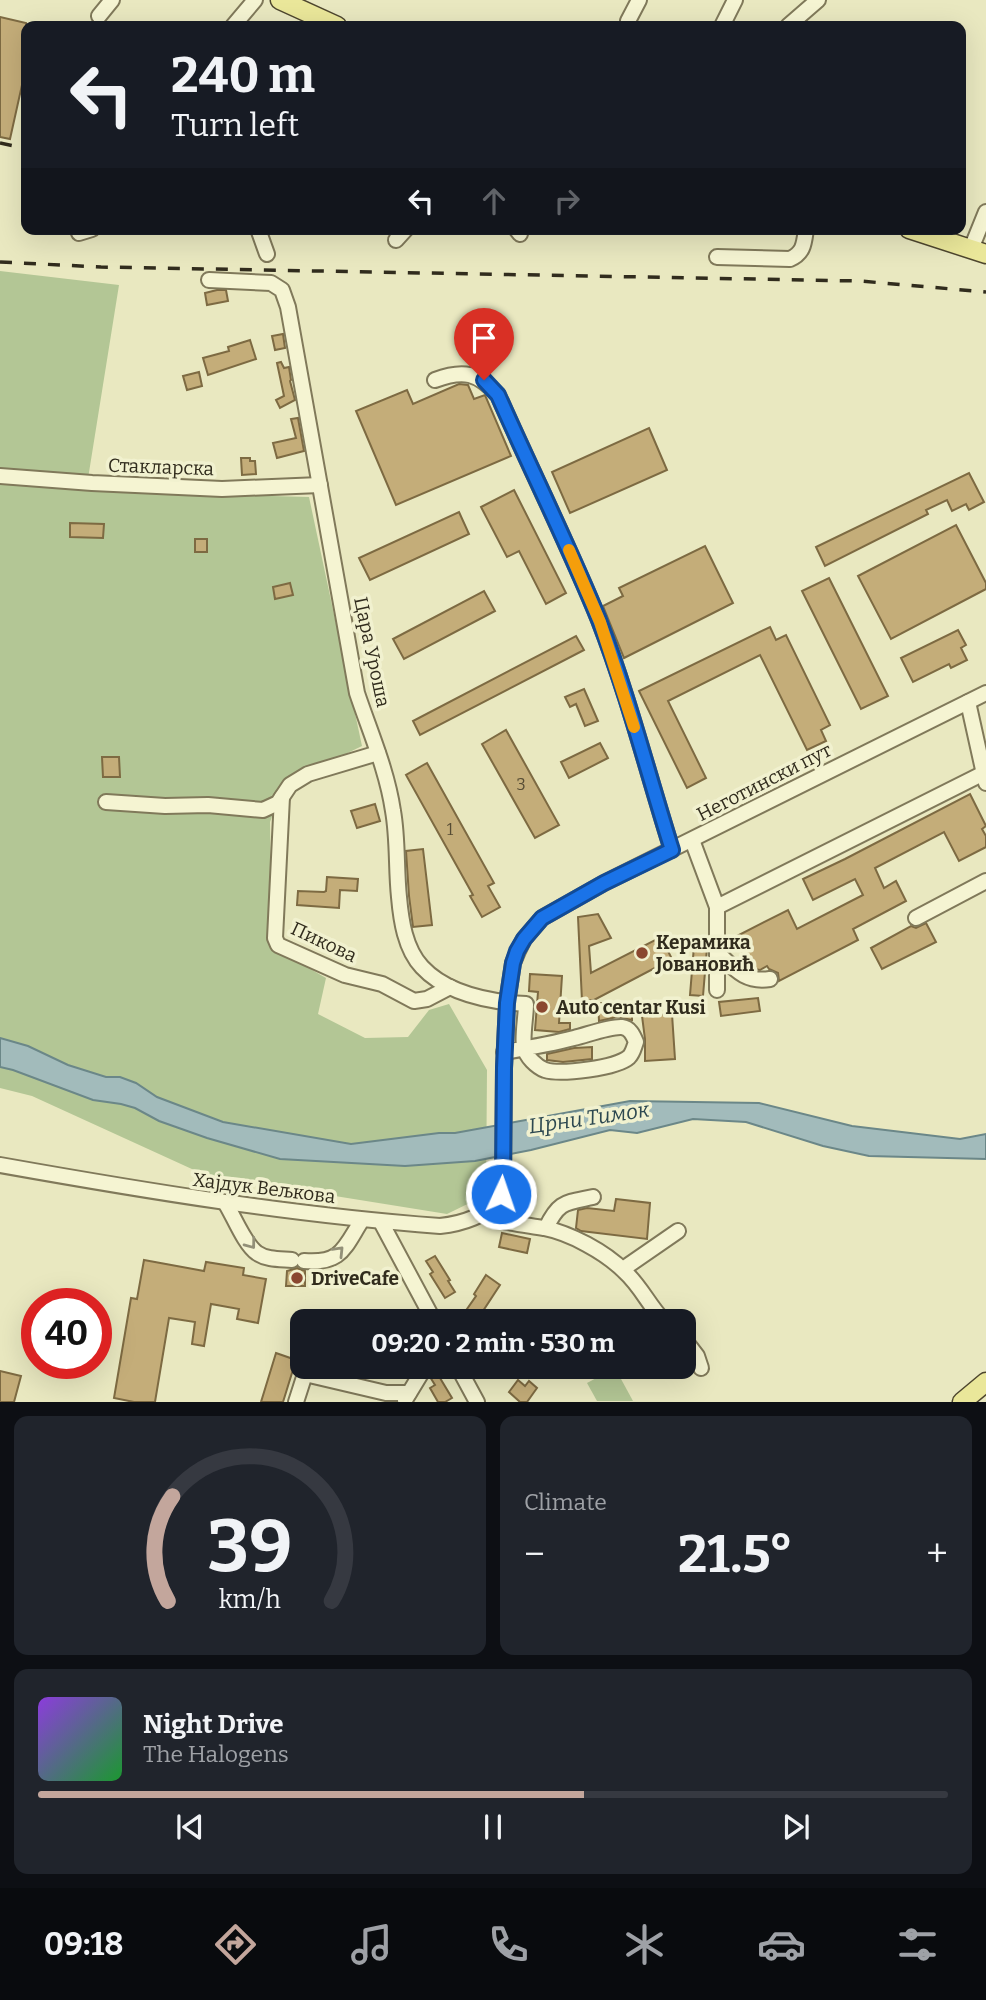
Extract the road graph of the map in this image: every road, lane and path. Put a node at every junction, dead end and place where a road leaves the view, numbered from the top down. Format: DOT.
graph roads {
  1 [pos="112,0"];
  2 [pos="255,0"];
  3 [pos="280,0"];
  4 [pos="639,0"];
  5 [pos="735,0"];
  6 [pos="818,0"];
  7 [pos="99,16"];
  8 [pos="237,21"];
  9 [pos="326,21"];
  10 [pos="628,21"];
  11 [pos="724,21"];
  12 [pos="794,21"];
  13 [pos="986,212"];
  14 [pos="264,235"];
  15 [pos="805,235"];
  16 [pos="928,235"];
  17 [pos="979,251"];
  18 [pos="267,254"];
  19 [pos="717,257"];
  20 [pos="209,280"];
  21 [pos="435,380"];
  22 [pos="0,476"];
  23 [pos="320,485"];
  24 [pos="986,693"];
  25 [pos="968,702"];
  26 [pos="378,752"];
  27 [pos="985,778"];
  28 [pos="282,797"];
  29 [pos="106,802"];
  30 [pos="692,840"];
  31 [pos="672,850"];
  32 [pos="986,881"];
  33 [pos="717,906"];
  34 [pos="916,918"];
  35 [pos="717,952"];
  36 [pos="770,979"];
  37 [pos="450,987"];
  38 [pos="717,990"];
  39 [pos="507,1003"];
  40 [pos="524,1049"];
  41 [pos="505,1052"];
  42 [pos="0,1166"];
  43 [pos="593,1198"];
  44 [pos="226,1203"];
  45 [pos="481,1214"];
  46 [pos="362,1220"];
  47 [pos="381,1222"];
  48 [pos="546,1228"];
  49 [pos="678,1231"];
  50 [pos="623,1269"];
  51 [pos="428,1309"];
  52 [pos="652,1309"];
  53 [pos="696,1354"];
  54 [pos="701,1368"];
  55 [pos="418,1379"];
  56 [pos="465,1379"];
  57 [pos="986,1382"];
  58 [pos="407,1397"];
  59 [pos="296,1402"];
  60 [pos="477,1402"];
  61 [pos="962,1402"];
  1 -- 7 [label="street"];
  2 -- 8 [label="street"];
  3 -- 9 [label="main road"];
  4 -- 10 [label="street"];
  5 -- 11 [label="street"];
  6 -- 12 [label="street"];
  13 -- 17 [label="street"];
  14 -- 18 [label="street"];
  15 -- 19 [label="street"];
  16 -- 17 [label="main road"];
  20 -- 23 [label="street, Цара Уроша"];
  21 -- 31 [label="street"];
  22 -- 23 [label="street, Стакларска"];
  23 -- 26 [label="street, Цара Уроша"];
  24 -- 25 [label="street, Неготински пут"];
  25 -- 27 [label="street"];
  25 -- 30 [label="street, Неготински пут"];
  26 -- 28 [label="street"];
  26 -- 37 [label="street, Цара Уроша"];
  27 -- 33 [label="street"];
  28 -- 29 [label="street"];
  28 -- 37 [label="street, Пикова"];
  30 -- 31 [label="street, Неготински пут"];
  30 -- 33 [label="street"];
  31 -- 39 [label="street, Неготински пут"];
  32 -- 34 [label="street"];
  33 -- 35 [label="street"];
  35 -- 36 [label="street"];
  35 -- 38 [label="street"];
  37 -- 39 [label="street, Цара Уроша"];
  39 -- 40 [label="street"];
  39 -- 41 [label="street, Неготински пут"];
  40 -- 40 [label="street"];
  40 -- 41 [label="street"];
  41 -- 45 [label="street, Неготински пут"];
  42 -- 44 [label="street, Хајдук Вељкова"];
  43 -- 48 [label="street"];
  44 -- 46 [label="street, Хајдук Вељкова"];
  44 -- 46 [label="street, one-way"];
  45 -- 47 [label="street, Хајдук Вељкова"];
  45 -- 48 [label="street"];
  46 -- 47 [label="street, Хајдук Вељкова"];
  47 -- 51 [label="street"];
  48 -- 50 [label="street"];
  49 -- 50 [label="street"];
  50 -- 52 [label="street"];
  53 -- 54 [label="street"];
  55 -- 58 [label="street"];
  56 -- 60 [label="street"];
  57 -- 61 [label="main road"];
  58 -- 59 [label="street"];
}
